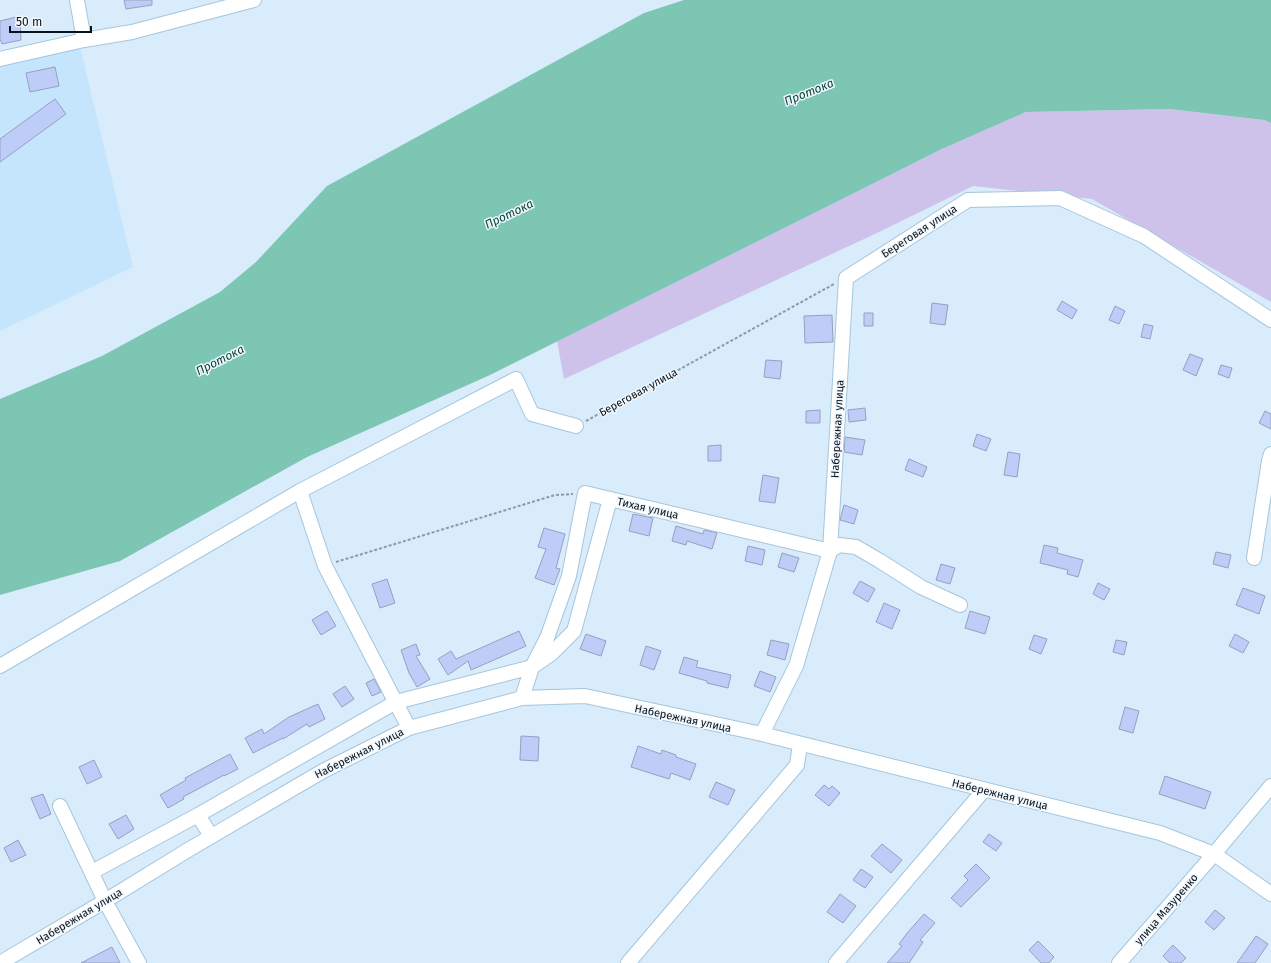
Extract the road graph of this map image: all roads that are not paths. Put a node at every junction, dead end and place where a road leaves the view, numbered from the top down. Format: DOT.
graph roads {
  1 [pos="78,0"];
  2 [pos="254,0"];
  3 [pos="84,40"];
  4 [pos="0,59"];
  5 [pos="846,278"];
  6 [pos="1271,320"];
  7 [pos="576,426"];
  8 [pos="1271,454"];
  9 [pos="300,491"];
  10 [pos="610,499"];
  11 [pos="830,551"];
  12 [pos="1254,558"];
  13 [pos="960,605"];
  14 [pos="0,666"];
  15 [pos="532,667"];
  16 [pos="522,698"];
  17 [pos="396,702"];
  18 [pos="409,728"];
  19 [pos="762,734"];
  20 [pos="800,744"];
  21 [pos="1271,786"];
  22 [pos="984,790"];
  23 [pos="60,806"];
  24 [pos="198,815"];
  25 [pos="211,836"];
  26 [pos="1214,854"];
  27 [pos="92,872"];
  28 [pos="1271,894"];
  29 [pos="105,900"];
  30 [pos="0,962"];
  31 [pos="139,963"];
  32 [pos="628,963"];
  33 [pos="836,963"];
  34 [pos="1119,963"];
  1 -- 3 [label="street"];
  2 -- 3 [label="street"];
  3 -- 4 [label="street"];
  5 -- 6 [label="street, Береговая улица"];
  5 -- 11 [label="street, Набережная улица"];
  7 -- 9 [label="street"];
  8 -- 12 [label="street"];
  9 -- 14 [label="street"];
  9 -- 17 [label="street"];
  10 -- 11 [label="street, Тихая улица"];
  10 -- 15 [label="street"];
  10 -- 15 [label="street, Тихая улица"];
  11 -- 13 [label="street, Тихая улица"];
  11 -- 19 [label="street, Набережная улица"];
  15 -- 16 [label="street"];
  15 -- 17 [label="street"];
  16 -- 18 [label="street, Набережная улица"];
  16 -- 19 [label="street, Набережная улица"];
  17 -- 18 [label="street"];
  17 -- 24 [label="street"];
  18 -- 25 [label="street, Набережная улица"];
  19 -- 20 [label="street, Набережная улица"];
  20 -- 22 [label="street, Набережная улица"];
  20 -- 32 [label="street"];
  21 -- 26 [label="street"];
  22 -- 26 [label="street, Набережная улица"];
  22 -- 33 [label="street"];
  23 -- 27 [label="street"];
  24 -- 25 [label="street"];
  24 -- 27 [label="street"];
  25 -- 29 [label="street, Набережная улица"];
  26 -- 28 [label="street, Набережная улица"];
  26 -- 34 [label="street, улица Мазуренко"];
  27 -- 29 [label="street"];
  29 -- 30 [label="street, Набережная улица"];
  29 -- 31 [label="street"];
}
